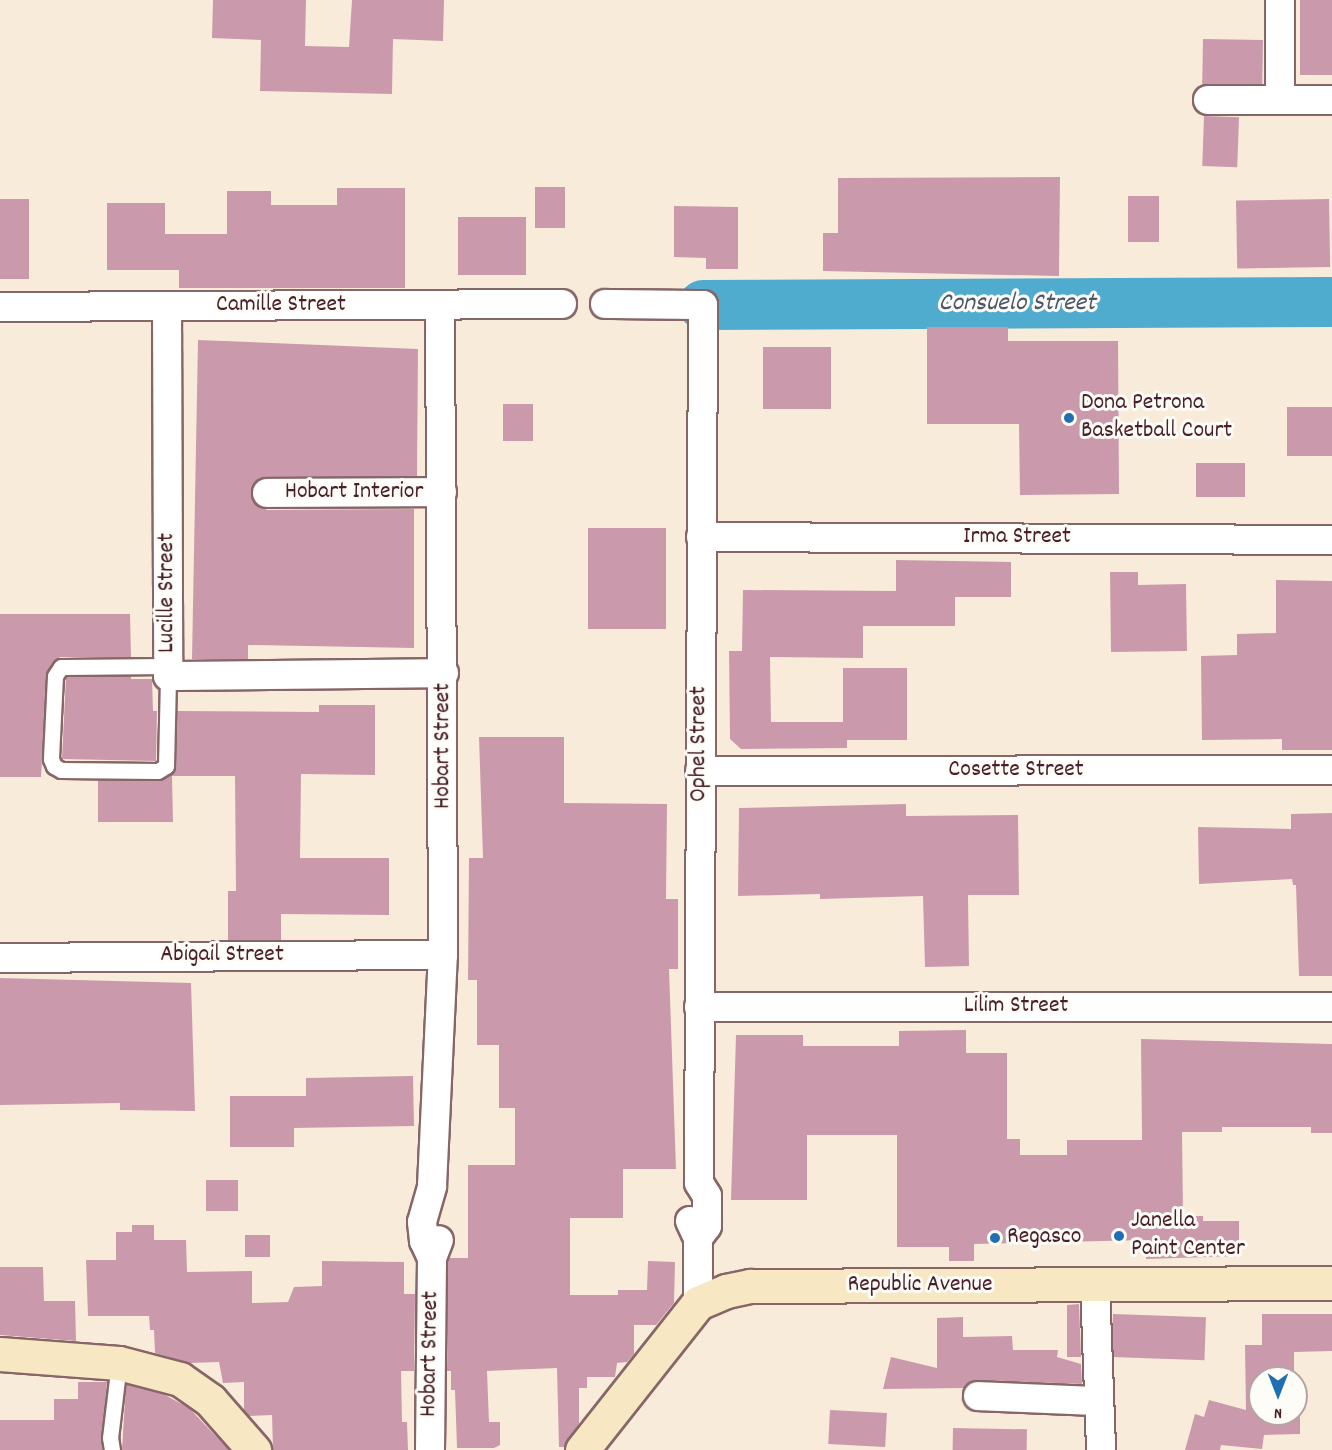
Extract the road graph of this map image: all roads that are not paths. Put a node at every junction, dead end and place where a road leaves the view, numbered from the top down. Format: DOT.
graph roads {
  1 [pos="1280,0"];
  2 [pos="1280,99"];
  3 [pos="1208,100"];
  4 [pos="1332,100"];
  5 [pos="440,304"];
  6 [pos="562,304"];
  7 [pos="605,304"];
  8 [pos="166,306"];
  9 [pos="0,307"];
  10 [pos="442,492"];
  11 [pos="267,493"];
  12 [pos="701,537"];
  13 [pos="1332,540"];
  14 [pos="168,671"];
  15 [pos="444,673"];
  16 [pos="1332,770"];
  17 [pos="700,771"];
  18 [pos="443,955"];
  19 [pos="0,958"];
  20 [pos="699,1007"];
  21 [pos="1332,1007"];
  22 [pos="1332,1283"];
  23 [pos="1095,1284"];
  24 [pos="698,1303"];
  25 [pos="0,1354"];
  26 [pos="120,1363"];
  27 [pos="978,1396"];
  28 [pos="1099,1401"];
  29 [pos="112,1450"];
  30 [pos="254,1450"];
  31 [pos="430,1450"];
  32 [pos="582,1450"];
  33 [pos="1101,1450"];
  1 -- 2 [label="street"];
  2 -- 3 [label="street"];
  2 -- 4 [label="street"];
  5 -- 6 [label="street, Camille Street"];
  5 -- 8 [label="street, Camille Street"];
  5 -- 10 [label="street, Hobart Street"];
  7 -- 12 [label="street, Ophel Street"];
  8 -- 9 [label="street, Camille Street"];
  8 -- 14 [label="street, Lucille Street"];
  10 -- 11 [label="street, Hobart Interior"];
  10 -- 15 [label="street, Hobart Street"];
  12 -- 13 [label="street, Irma Street"];
  12 -- 17 [label="street, Ophel Street"];
  14 -- 14 [label="lane"];
  14 -- 15 [label="street, Lucille Street"];
  15 -- 18 [label="street, Hobart Street"];
  16 -- 17 [label="street, Cosette Street"];
  17 -- 20 [label="street, Ophel Street"];
  18 -- 19 [label="street, Abigail Street"];
  18 -- 31 [label="street, Hobart Street"];
  20 -- 21 [label="street, Lilim Street"];
  20 -- 24 [label="street, Ophel Street"];
  22 -- 23 [label="main road, Republic Avenue"];
  23 -- 24 [label="main road, Republic Avenue"];
  23 -- 28 [label="street"];
  24 -- 32 [label="main road"];
  25 -- 26 [label="main road"];
  26 -- 29 [label="lane"];
  26 -- 30 [label="main road"];
  27 -- 28 [label="street"];
  28 -- 33 [label="street"];
}
